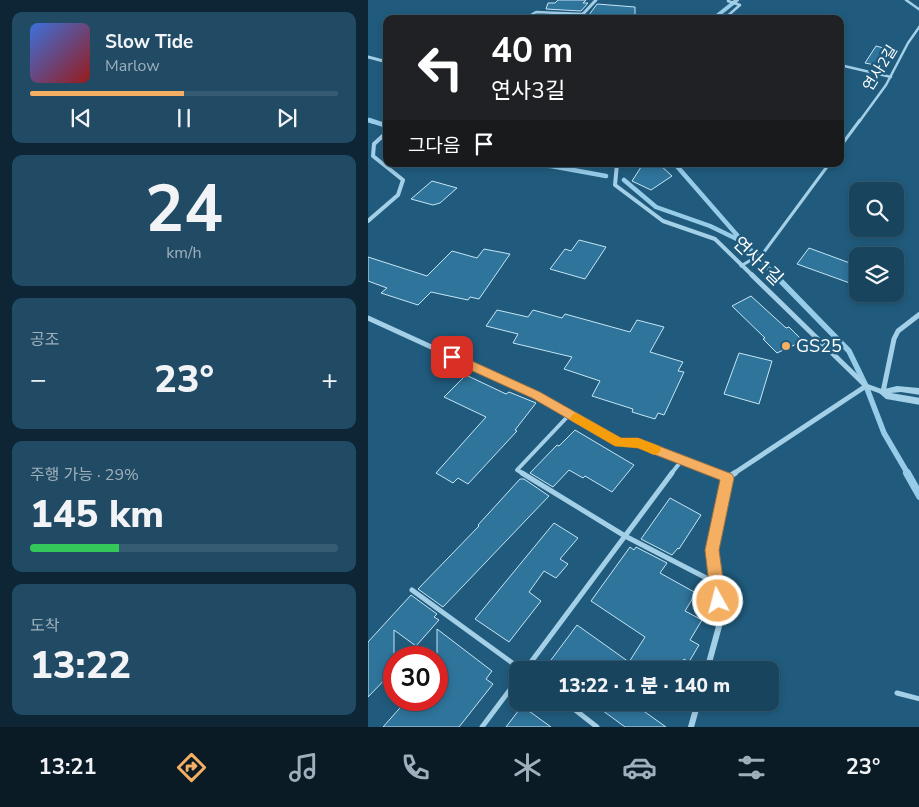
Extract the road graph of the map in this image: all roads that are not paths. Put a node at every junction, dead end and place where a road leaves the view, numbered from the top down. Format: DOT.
graph roads {
  1 [pos="596,0"];
  2 [pos="906,0"];
  3 [pos="728,1"];
  4 [pos="920,10"];
  5 [pos="583,14"];
  6 [pos="531,15"];
  7 [pos="729,15"];
  8 [pos="920,26"];
  9 [pos="368,57"];
  10 [pos="383,61"];
  11 [pos="844,66"];
  12 [pos="891,77"];
  13 [pos="383,136"];
  14 [pos="844,142"];
  15 [pos="383,163"];
  16 [pos="387,167"];
  17 [pos="617,167"];
  18 [pos="826,167"];
  19 [pos="368,221"];
  20 [pos="742,266"];
  21 [pos="920,314"];
  22 [pos="368,318"];
  23 [pos="866,386"];
  24 [pos="883,392"];
  25 [pos="920,392"];
  26 [pos="920,402"];
  27 [pos="570,414"];
  28 [pos="682,460"];
  29 [pos="727,478"];
  30 [pos="625,536"];
  31 [pos="716,583"];
  32 [pos="412,590"];
  33 [pos="511,661"];
  34 [pos="531,661"];
  35 [pos="709,661"];
  36 [pos="509,691"];
  37 [pos="897,692"];
  38 [pos="920,699"];
  39 [pos="577,711"];
  40 [pos="695,711"];
  41 [pos="482,727"];
  42 [pos="597,727"];
  43 [pos="691,727"];
  1 -- 5 [label="street"];
  2 -- 4 [label="lane"];
  3 -- 7 [label="lane"];
  5 -- 6 [label="lane"];
  8 -- 12 [label="lane, 연사2길"];
  9 -- 10 [label="street"];
  11 -- 12 [label="lane"];
  12 -- 14 [label="lane, 연사2길"];
  13 -- 15 [label="street"];
  16 -- 19 [label="street"];
  17 -- 20 [label="street, 연사1길"];
  18 -- 20 [label="lane"];
  20 -- 23 [label="street, 연사1길"];
  21 -- 24 [label="street"];
  22 -- 27 [label="street"];
  23 -- 24 [label="street, 연사1길"];
  23 -- 29 [label="street"];
  24 -- 25 [label="street"];
  24 -- 26 [label="street"];
  27 -- 28 [label="street"];
  27 -- 30 [label="lane"];
  28 -- 29 [label="street"];
  28 -- 30 [label="lane"];
  29 -- 31 [label="street"];
  30 -- 31 [label="lane"];
  30 -- 34 [label="lane"];
  31 -- 35 [label="street"];
  32 -- 33 [label="lane"];
  36 -- 41 [label="lane"];
  37 -- 38 [label="lane"];
  39 -- 42 [label="lane"];
  40 -- 43 [label="street"];
}
